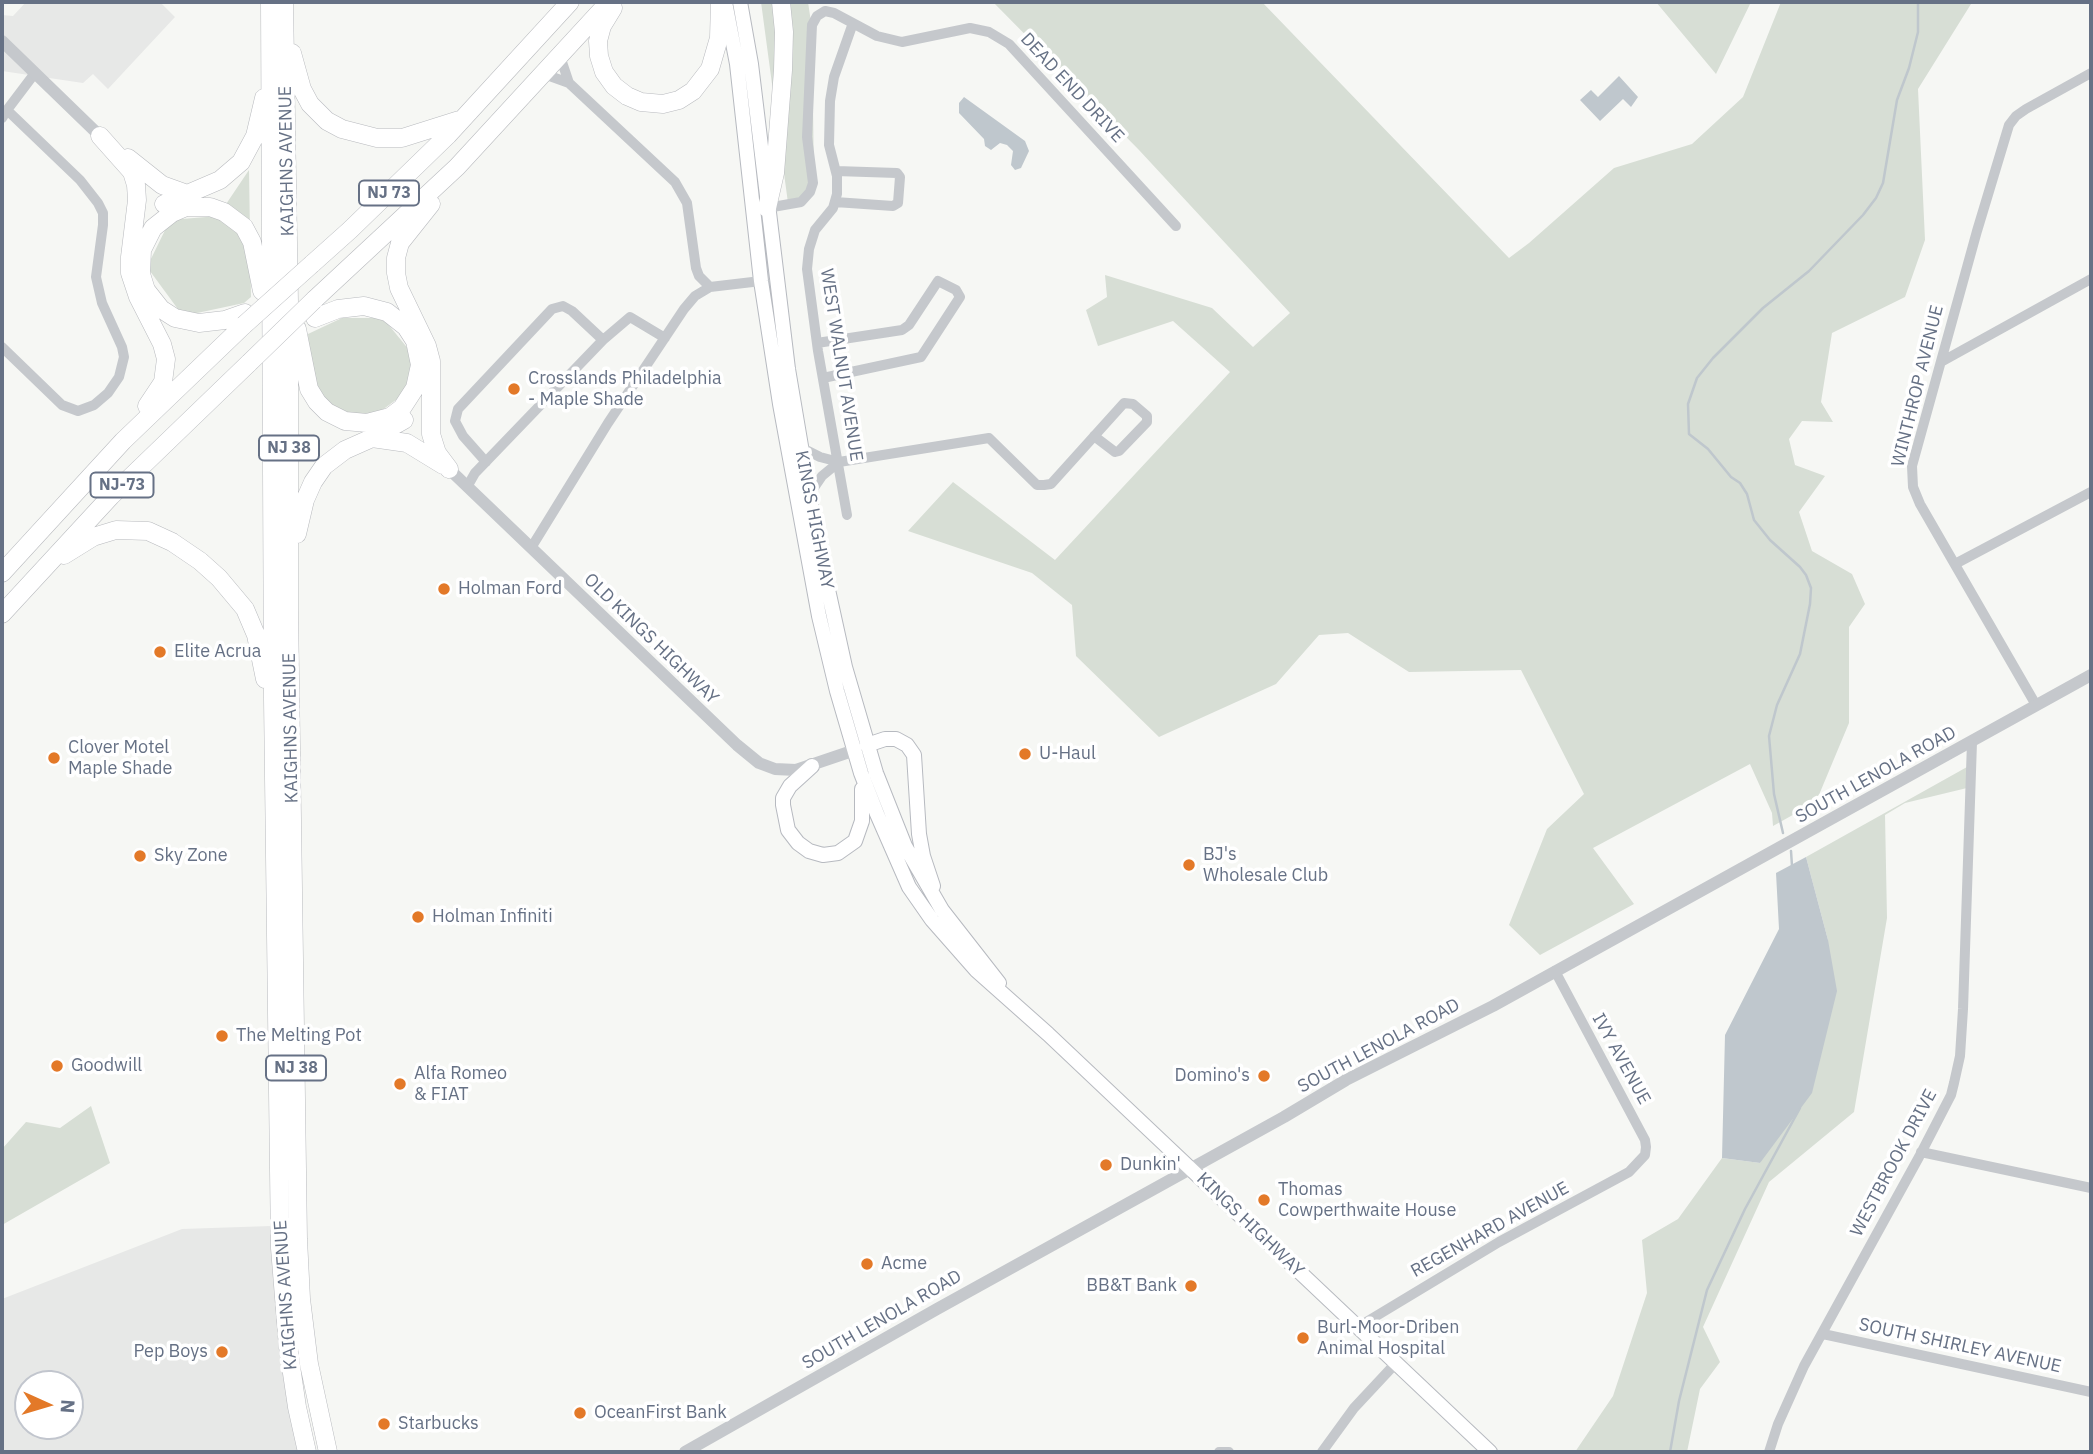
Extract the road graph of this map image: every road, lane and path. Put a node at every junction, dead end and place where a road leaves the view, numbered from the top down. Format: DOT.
graph roads {
  1 [pos="270,2"];
  2 [pos="284,2"];
  3 [pos="609,2"];
  4 [pos="617,2"];
  5 [pos="720,2"];
  6 [pos="725,2"];
  7 [pos="740,2"];
  8 [pos="781,2"];
  9 [pos="567,4"];
  10 [pos="853,23"];
  11 [pos="2,41"];
  12 [pos="286,45"];
  13 [pos="560,56"];
  14 [pos="272,60"];
  15 [pos="35,74"];
  16 [pos="544,74"];
  17 [pos="2091,74"];
  18 [pos="569,83"];
  19 [pos="4,114"];
  20 [pos="463,119"];
  21 [pos="100,136"];
  22 [pos="457,167"];
  23 [pos="836,171"];
  24 [pos="187,194"];
  25 [pos="835,202"];
  26 [pos="766,208"];
  27 [pos="1176,226"];
  28 [pos="131,248"];
  29 [pos="2091,279"];
  30 [pos="761,281"];
  31 [pos="710,287"];
  32 [pos="282,300"];
  33 [pos="314,309"];
  34 [pos="245,319"];
  35 [pos="275,329"];
  36 [pos="665,338"];
  37 [pos="603,340"];
  38 [pos="817,343"];
  39 [pos="2,347"];
  40 [pos="1941,362"];
  41 [pos="431,377"];
  42 [pos="823,377"];
  43 [pos="1094,436"];
  44 [pos="372,438"];
  45 [pos="122,441"];
  46 [pos="800,447"];
  47 [pos="486,462"];
  48 [pos="839,462"];
  49 [pos="449,469"];
  50 [pos="467,487"];
  51 [pos="2091,492"];
  52 [pos="809,495"];
  53 [pos="847,515"];
  54 [pos="531,548"];
  55 [pos="1955,564"];
  56 [pos="43,569"];
  57 [pos="2,573"];
  58 [pos="289,593"];
  59 [pos="2,614"];
  60 [pos="2091,675"];
  61 [pos="273,699"];
  62 [pos="2036,705"];
  63 [pos="1972,741"];
  64 [pos="861,748"];
  65 [pos="812,766"];
  66 [pos="861,773"];
  67 [pos="940,907"];
  68 [pos="1555,971"];
  69 [pos="1010,998"];
  70 [pos="1921,1153"];
  71 [pos="1638,1163"];
  72 [pos="1190,1168"];
  73 [pos="2091,1188"];
  74 [pos="1357,1327"];
  75 [pos="1823,1334"];
  76 [pos="1396,1363"];
  77 [pos="2091,1392"];
  78 [pos="307,1451"];
  79 [pos="328,1452"];
  80 [pos="685,1452"];
  81 [pos="1219,1452"];
  82 [pos="1229,1452"];
  83 [pos="1322,1452"];
  84 [pos="1490,1452"];
  85 [pos="1769,1452"];
  1 -- 14 [label="highway, KAIGHNS AVENUE / NJ 38"];
  2 -- 12 [label="highway, KAIGHNS AVENUE / NJ 38"];
  3 -- 13 [label="highway, NJ 73"];
  4 -- 5 [label="highway"];
  6 -- 30 [label="main road, KINGS HIGHWAY"];
  7 -- 26 [label="main road, KINGS HIGHWAY"];
  8 -- 26 [label="highway"];
  9 -- 20 [label="highway, NJ 73"];
  10 -- 23 [label="street"];
  10 -- 26 [label="street, DEAD END DRIVE"];
  10 -- 27 [label="street, DEAD END DRIVE"];
  11 -- 15 [label="street"];
  12 -- 20 [label="highway"];
  12 -- 32 [label="highway, KAIGHNS AVENUE / NJ 38"];
  13 -- 16 [label="highway, NJ 73"];
  13 -- 18 [label="street"];
  14 -- 24 [label="highway"];
  14 -- 35 [label="highway, KAIGHNS AVENUE / NJ 38"];
  15 -- 19 [label="street"];
  15 -- 21 [label="street"];
  16 -- 18 [label="street"];
  16 -- 22 [label="highway, NJ 73"];
  17 -- 40 [label="street, WINTHROP AVENUE"];
  18 -- 31 [label="street"];
  19 -- 39 [label="street"];
  20 -- 32 [label="highway, NJ 73, bridge"];
  21 -- 24 [label="highway"];
  21 -- 28 [label="highway"];
  22 -- 33 [label="highway, NJ 73"];
  22 -- 41 [label="highway"];
  23 -- 25 [label="street"];
  23 -- 25 [label="street"];
  24 -- 28 [label="highway"];
  25 -- 38 [label="street, WEST WALNUT AVENUE"];
  26 -- 46 [label="main road, KINGS HIGHWAY"];
  28 -- 45 [label="highway"];
  29 -- 40 [label="street"];
  30 -- 31 [label="street"];
  30 -- 64 [label="main road, KINGS HIGHWAY"];
  31 -- 36 [label="street"];
  32 -- 33 [label="highway"];
  32 -- 34 [label="highway, bridge"];
  32 -- 58 [label="highway, KAIGHNS AVENUE / NJ 38"];
  33 -- 35 [label="highway"];
  34 -- 35 [label="highway"];
  34 -- 45 [label="highway, NJ-73"];
  35 -- 56 [label="highway, NJ-73, bridge"];
  35 -- 61 [label="highway, KAIGHNS AVENUE / NJ 38"];
  36 -- 37 [label="street"];
  36 -- 54 [label="street"];
  37 -- 47 [label="street"];
  37 -- 47 [label="street"];
  38 -- 42 [label="street, WEST WALNUT AVENUE"];
  38 -- 42 [label="street"];
  40 -- 55 [label="street, WINTHROP AVENUE"];
  41 -- 44 [label="highway"];
  41 -- 49 [label="highway"];
  42 -- 48 [label="street, WEST WALNUT AVENUE"];
  43 -- 43 [label="street"];
  43 -- 48 [label="street"];
  44 -- 49 [label="highway"];
  44 -- 58 [label="highway"];
  45 -- 57 [label="highway, NJ-73"];
  46 -- 48 [label="street"];
  46 -- 52 [label="main road, KINGS HIGHWAY"];
  47 -- 50 [label="street"];
  48 -- 52 [label="street"];
  48 -- 53 [label="street, WEST WALNUT AVENUE"];
  49 -- 50 [label="street, OLD KINGS HIGHWAY"];
  50 -- 54 [label="street, OLD KINGS HIGHWAY"];
  51 -- 55 [label="street"];
  52 -- 64 [label="main road, KINGS HIGHWAY"];
  54 -- 65 [label="street, OLD KINGS HIGHWAY"];
  55 -- 62 [label="street, WINTHROP AVENUE"];
  56 -- 59 [label="highway, NJ-73"];
  56 -- 61 [label="highway"];
  58 -- 79 [label="highway, KAIGHNS AVENUE / NJ 38"];
  60 -- 62 [label="street, SOUTH LENOLA ROAD"];
  61 -- 78 [label="highway, KAIGHNS AVENUE / NJ 38"];
  62 -- 63 [label="street, SOUTH LENOLA ROAD"];
  63 -- 68 [label="street, SOUTH LENOLA ROAD"];
  63 -- 70 [label="street, WESTBROOK DRIVE"];
  64 -- 65 [label="street, OLD KINGS HIGHWAY"];
  64 -- 66 [label="main road"];
  64 -- 67 [label="main road, KINGS HIGHWAY"];
  64 -- 67 [label="main road"];
  65 -- 66 [label="main road"];
  66 -- 69 [label="main road, KINGS HIGHWAY"];
  67 -- 69 [label="main road, KINGS HIGHWAY"];
  68 -- 71 [label="street, IVY AVENUE"];
  68 -- 72 [label="street, SOUTH LENOLA ROAD"];
  69 -- 72 [label="main road, KINGS HIGHWAY"];
  70 -- 73 [label="street"];
  70 -- 75 [label="street, WESTBROOK DRIVE"];
  71 -- 74 [label="street, REGENHARD AVENUE"];
  72 -- 74 [label="main road, KINGS HIGHWAY"];
  72 -- 80 [label="street, SOUTH LENOLA ROAD"];
  74 -- 76 [label="main road, KINGS HIGHWAY"];
  75 -- 77 [label="street, SOUTH SHIRLEY AVENUE"];
  75 -- 85 [label="street, WESTBROOK DRIVE"];
  76 -- 83 [label="street"];
  76 -- 84 [label="main road, KINGS HIGHWAY"];
  81 -- 82 [label="street"];
}
